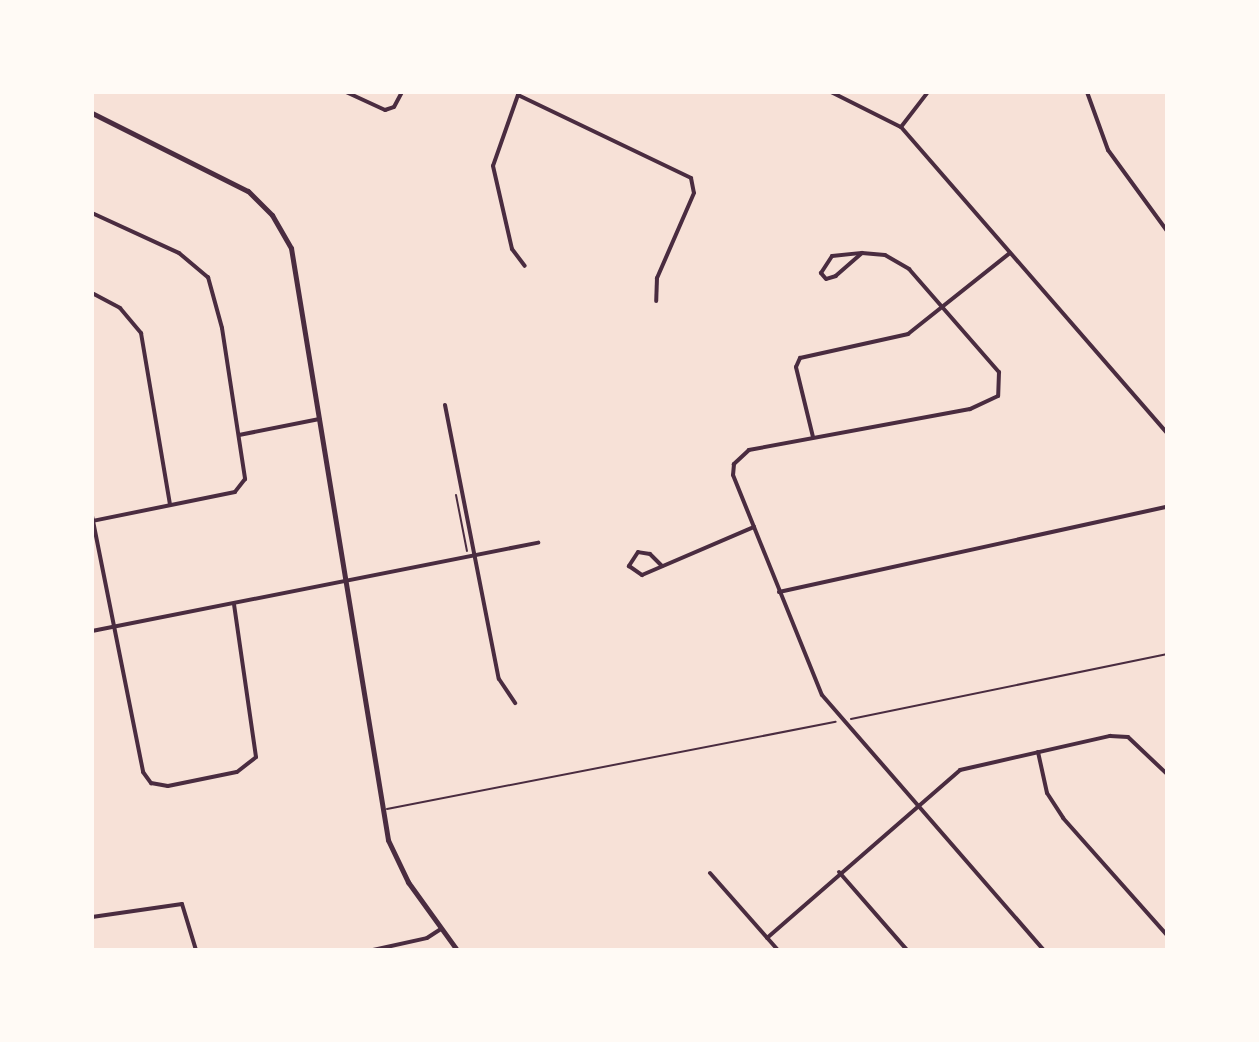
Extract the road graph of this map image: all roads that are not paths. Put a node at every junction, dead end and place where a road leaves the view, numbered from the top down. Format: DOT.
graph roads {
  1 [pos="346,92"];
  2 [pos="402,92"];
  3 [pos="831,92"];
  4 [pos="928,92"];
  5 [pos="1087,92"];
  6 [pos="519,94"];
  7 [pos="92,113"];
  8 [pos="901,127"];
  9 [pos="92,213"];
  10 [pos="1167,231"];
  11 [pos="862,253"];
  12 [pos="1010,253"];
  13 [pos="525,266"];
  14 [pos="92,293"];
  15 [pos="656,301"];
  16 [pos="946,306"];
  17 [pos="445,405"];
  18 [pos="321,419"];
  19 [pos="1167,433"];
  20 [pos="239,435"];
  21 [pos="813,437"];
  22 [pos="170,504"];
  23 [pos="1167,507"];
  24 [pos="92,519"];
  25 [pos="754,527"];
  26 [pos="538,543"];
  27 [pos="474,555"];
  28 [pos="662,566"];
  29 [pos="347,580"];
  30 [pos="779,592"];
  31 [pos="234,605"];
  32 [pos="114,626"];
  33 [pos="92,631"];
  34 [pos="515,703"];
  35 [pos="1038,752"];
  36 [pos="1167,774"];
  37 [pos="914,806"];
  38 [pos="839,872"];
  39 [pos="710,873"];
  40 [pos="92,917"];
  41 [pos="441,929"];
  42 [pos="1167,935"];
  43 [pos="767,938"];
  44 [pos="196,950"];
  45 [pos="373,950"];
  46 [pos="457,950"];
  47 [pos="778,950"];
  48 [pos="907,950"];
  49 [pos="1044,950"];
  1 -- 2 [label="street"];
  3 -- 8 [label="street"];
  4 -- 8 [label="street"];
  5 -- 10 [label="street"];
  6 -- 13 [label="street"];
  6 -- 15 [label="street"];
  7 -- 18 [label="street"];
  8 -- 12 [label="street"];
  9 -- 20 [label="street"];
  11 -- 11 [label="street"];
  11 -- 16 [label="street"];
  12 -- 16 [label="street"];
  12 -- 19 [label="street"];
  14 -- 22 [label="street"];
  16 -- 21 [label="street"];
  16 -- 21 [label="street"];
  17 -- 27 [label="street"];
  18 -- 20 [label="street"];
  18 -- 29 [label="street"];
  20 -- 22 [label="street"];
  21 -- 25 [label="street"];
  22 -- 24 [label="street"];
  23 -- 30 [label="street"];
  24 -- 32 [label="street"];
  25 -- 28 [label="street"];
  25 -- 30 [label="street"];
  26 -- 27 [label="street"];
  27 -- 29 [label="street"];
  27 -- 34 [label="street"];
  28 -- 28 [label="street"];
  29 -- 31 [label="street"];
  29 -- 41 [label="street"];
  30 -- 37 [label="street"];
  31 -- 32 [label="street"];
  31 -- 32 [label="street"];
  32 -- 33 [label="street"];
  35 -- 36 [label="street"];
  35 -- 37 [label="street"];
  35 -- 42 [label="street"];
  37 -- 38 [label="street"];
  37 -- 49 [label="street"];
  38 -- 43 [label="street"];
  38 -- 48 [label="street"];
  39 -- 43 [label="street"];
  40 -- 44 [label="street"];
  41 -- 45 [label="street"];
  41 -- 46 [label="street"];
  43 -- 47 [label="street"];
}
